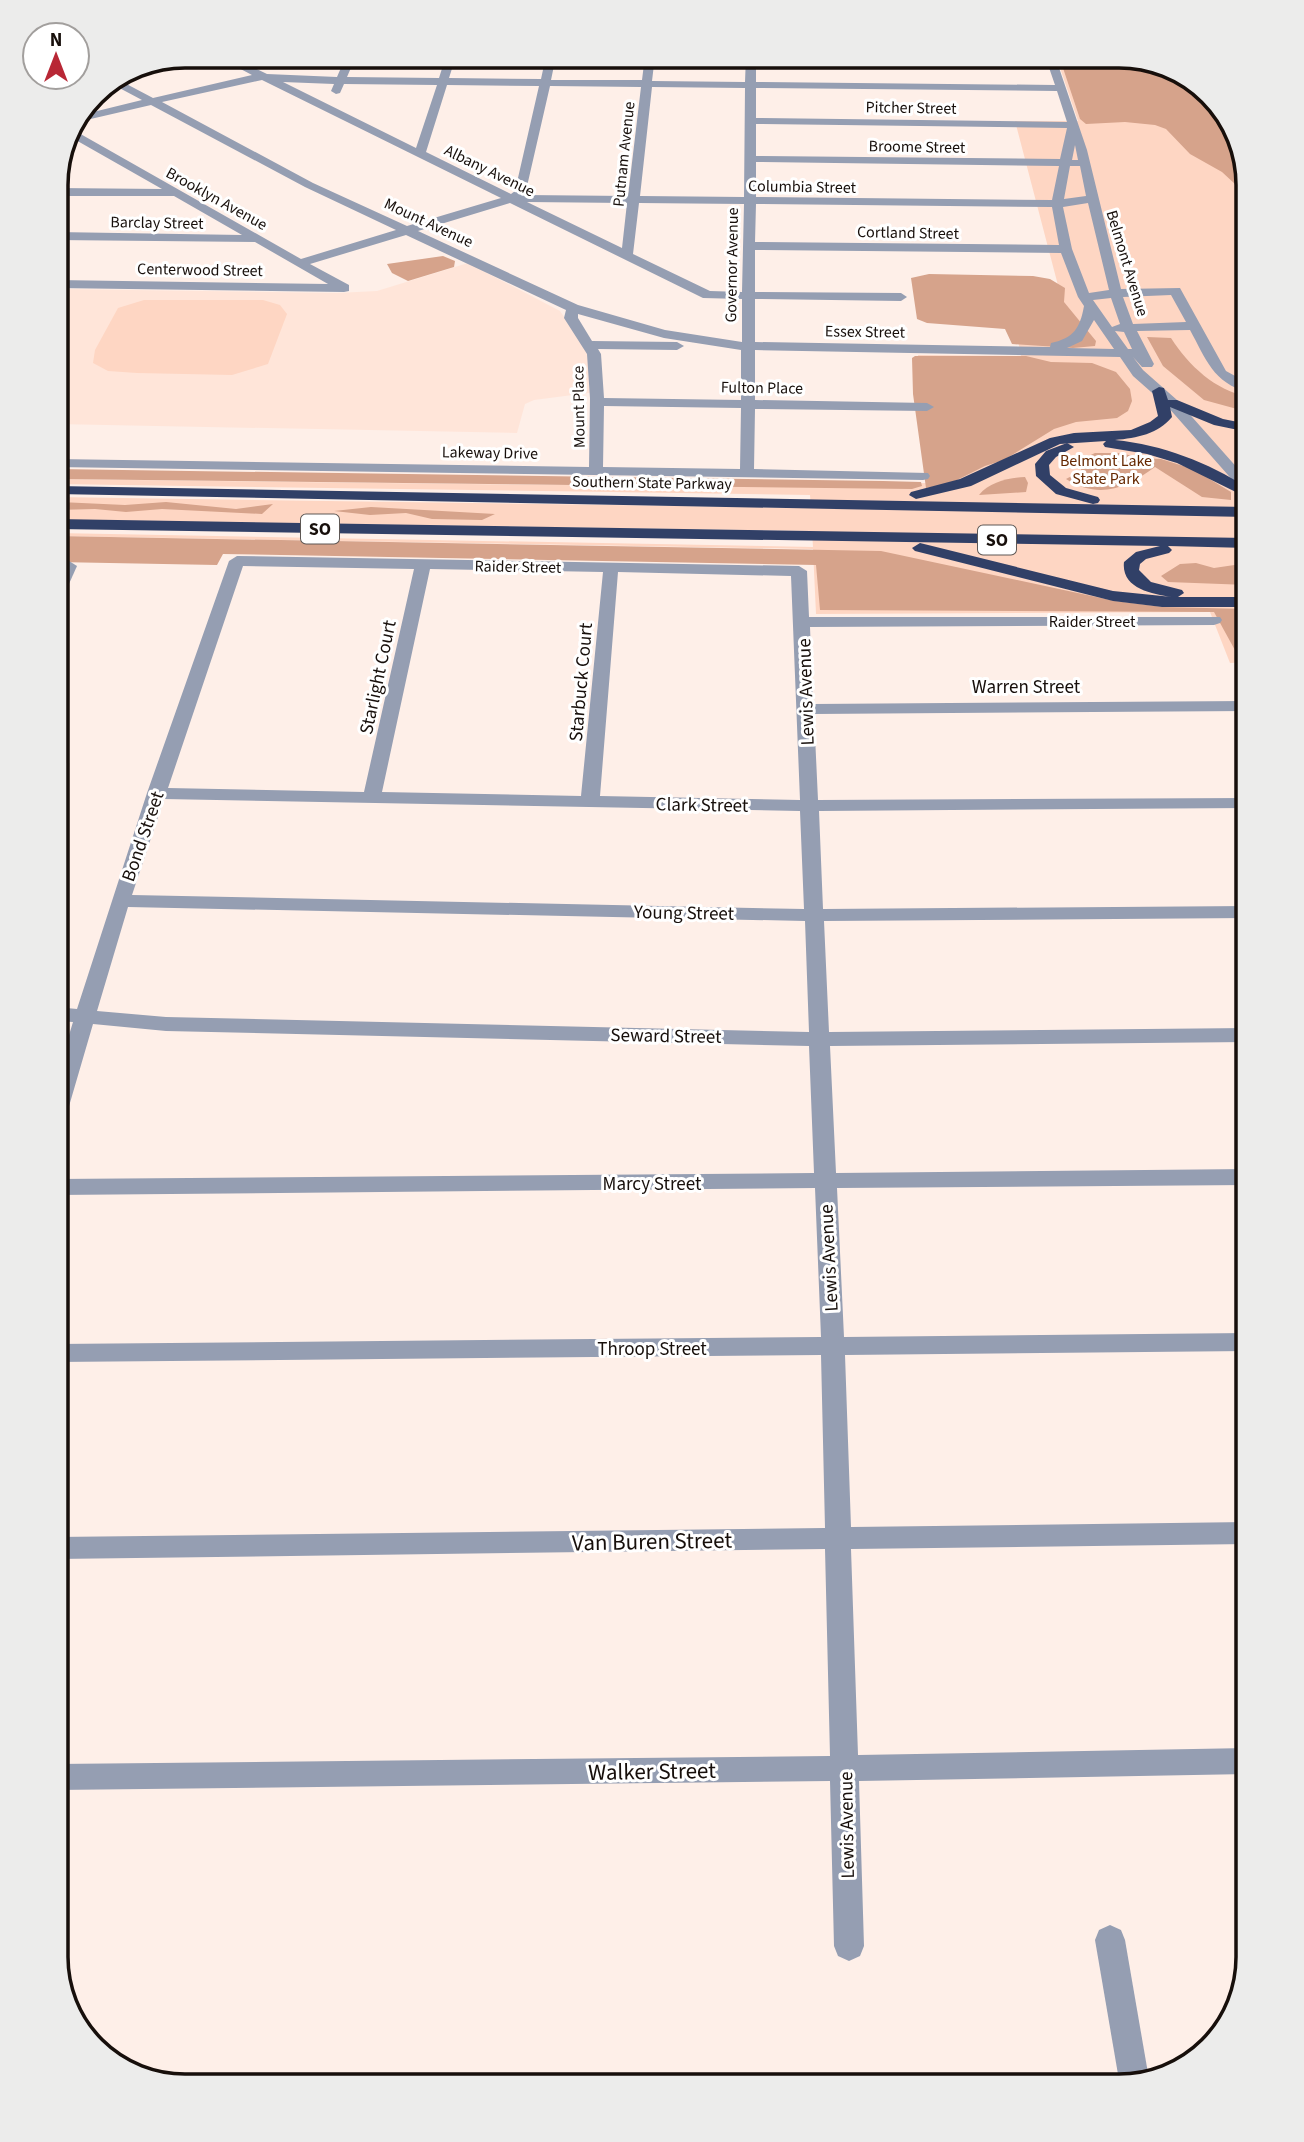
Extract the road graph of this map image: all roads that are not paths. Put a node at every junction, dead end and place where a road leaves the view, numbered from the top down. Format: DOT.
graph roads {
  1 [pos="244,68"];
  2 [pos="346,68"];
  3 [pos="447,68"];
  4 [pos="548,68"];
  5 [pos="649,68"];
  6 [pos="751,68"];
  7 [pos="1054,68"];
  8 [pos="262,77"];
  9 [pos="341,80"];
  10 [pos="443,81"];
  11 [pos="545,83"];
  12 [pos="647,84"];
  13 [pos="750,85"];
  14 [pos="124,86"];
  15 [pos="1060,88"];
  16 [pos="151,102"];
  17 [pos="329,110"];
  18 [pos="91,116"];
  19 [pos="750,121"];
  20 [pos="1073,125"];
  21 [pos="79,137"];
  22 [pos="79,151"];
  23 [pos="104,151"];
  24 [pos="420,154"];
  25 [pos="749,159"];
  26 [pos="1065,163"];
  27 [pos="1085,163"];
  28 [pos="68,192"];
  29 [pos="177,193"];
  30 [pos="513,198"];
  31 [pos="1090,199"];
  32 [pos="634,200"];
  33 [pos="749,201"];
  34 [pos="1057,204"];
  35 [pos="410,230"];
  36 [pos="68,236"];
  37 [pos="257,239"];
  38 [pos="749,246"];
  39 [pos="1066,249"];
  40 [pos="627,256"];
  41 [pos="300,263"];
  42 [pos="68,284"];
  43 [pos="344,288"];
  44 [pos="1118,293"];
  45 [pos="749,295"];
  46 [pos="901,297"];
  47 [pos="1087,302"];
  48 [pos="573,308"];
  49 [pos="1195,326"];
  50 [pos="1129,327"];
  51 [pos="1105,329"];
  52 [pos="589,345"];
  53 [pos="747,346"];
  54 [pos="1030,351"];
  55 [pos="1123,353"];
  56 [pos="1141,353"];
  57 [pos="1236,383"];
  58 [pos="1159,391"];
  59 [pos="597,402"];
  60 [pos="1172,403"];
  61 [pos="748,404"];
  62 [pos="927,407"];
  63 [pos="1236,426"];
  64 [pos="68,463"];
  65 [pos="596,471"];
  66 [pos="747,474"];
  67 [pos="923,476"];
  68 [pos="1236,477"];
  69 [pos="1236,485"];
  70 [pos="68,490"];
  71 [pos="776,502"];
  72 [pos="1161,509"];
  73 [pos="1236,512"];
  74 [pos="68,524"];
  75 [pos="777,536"];
  76 [pos="1217,543"];
  77 [pos="1236,543"];
  78 [pos="237,561"];
  79 [pos="423,564"];
  80 [pos="611,567"];
  81 [pos="799,571"];
  82 [pos="1236,593"];
  83 [pos="1236,602"];
  84 [pos="1213,620"];
  85 [pos="802,622"];
  86 [pos="1236,706"];
  87 [pos="805,709"];
  88 [pos="156,793"];
  89 [pos="372,798"];
  90 [pos="590,802"];
  91 [pos="1236,803"];
  92 [pos="809,806"];
  93 [pos="120,901"];
  94 [pos="1236,912"];
  95 [pos="813,915"];
  96 [pos="68,1015"];
  97 [pos="84,1016"];
  98 [pos="1236,1035"];
  99 [pos="820,1039"];
  100 [pos="68,1071"];
  101 [pos="1236,1177"];
  102 [pos="824,1182"];
  103 [pos="68,1187"];
  104 [pos="1236,1342"];
  105 [pos="833,1347"];
  106 [pos="68,1353"];
  107 [pos="1236,1533"];
  108 [pos="839,1538"];
  109 [pos="68,1548"];
  110 [pos="1236,1761"];
  111 [pos="845,1767"];
  112 [pos="68,1777"];
  113 [pos="1110,1940"];
  114 [pos="849,1946"];
  115 [pos="1132,2073"];
  1 -- 8 [label="street, Albany Avenue"];
  2 -- 9 [label="street"];
  3 -- 10 [label="street"];
  4 -- 11 [label="street"];
  5 -- 12 [label="street, Putnam Avenue"];
  6 -- 13 [label="street, Governor Avenue"];
  7 -- 15 [label="street, Belmont Avenue"];
  8 -- 9 [label="street"];
  8 -- 16 [label="street"];
  8 -- 17 [label="street, Albany Avenue"];
  9 -- 10 [label="street"];
  9 -- 17 [label="street"];
  10 -- 11 [label="street"];
  10 -- 24 [label="street"];
  11 -- 12 [label="street"];
  11 -- 30 [label="street"];
  12 -- 13 [label="street"];
  12 -- 32 [label="street, Putnam Avenue"];
  13 -- 15 [label="street"];
  13 -- 19 [label="street, Governor Avenue"];
  14 -- 16 [label="street, Mount Avenue"];
  15 -- 20 [label="street, Belmont Avenue"];
  16 -- 18 [label="street"];
  16 -- 35 [label="street, Mount Avenue"];
  17 -- 24 [label="street, Albany Avenue"];
  19 -- 20 [label="street, Pitcher Street"];
  19 -- 25 [label="street, Governor Avenue"];
  20 -- 26 [label="street, Belmont Avenue"];
  20 -- 27 [label="street, Belmont Avenue"];
  21 -- 23 [label="street, Brooklyn Avenue"];
  22 -- 23 [label="street"];
  23 -- 29 [label="street, Brooklyn Avenue"];
  24 -- 30 [label="street, Albany Avenue"];
  25 -- 26 [label="street, Broome Street"];
  25 -- 33 [label="street, Governor Avenue"];
  26 -- 27 [label="street, Broome Street"];
  26 -- 34 [label="street, Belmont Avenue"];
  27 -- 31 [label="street, Belmont Avenue"];
  28 -- 29 [label="street"];
  29 -- 37 [label="street, Brooklyn Avenue"];
  30 -- 32 [label="street, Columbia Street"];
  30 -- 35 [label="street"];
  30 -- 40 [label="street, Albany Avenue"];
  31 -- 34 [label="street, Columbia Street"];
  31 -- 44 [label="street, Belmont Avenue"];
  32 -- 33 [label="street, Columbia Street"];
  32 -- 40 [label="street, Putnam Avenue"];
  33 -- 34 [label="street, Columbia Street"];
  33 -- 38 [label="street, Governor Avenue"];
  34 -- 39 [label="street, Belmont Avenue"];
  35 -- 41 [label="street"];
  35 -- 48 [label="street, Mount Avenue"];
  36 -- 37 [label="street, Barclay Street"];
  37 -- 41 [label="street, Brooklyn Avenue"];
  38 -- 39 [label="street, Cortland Street"];
  38 -- 45 [label="street, Governor Avenue"];
  39 -- 47 [label="street, Belmont Avenue"];
  40 -- 45 [label="street, Albany Avenue"];
  41 -- 43 [label="street, Brooklyn Avenue"];
  42 -- 43 [label="street, Centerwood Street"];
  44 -- 47 [label="street"];
  44 -- 49 [label="street"];
  44 -- 50 [label="street, Belmont Avenue"];
  45 -- 46 [label="street, Albany Avenue"];
  45 -- 53 [label="street, Governor Avenue"];
  47 -- 51 [label="street, Belmont Avenue"];
  47 -- 54 [label="street"];
  48 -- 52 [label="street, Mount Place"];
  48 -- 53 [label="street, Mount Avenue"];
  49 -- 50 [label="street"];
  49 -- 57 [label="street"];
  50 -- 51 [label="street"];
  50 -- 56 [label="street, Belmont Avenue"];
  51 -- 55 [label="street, Belmont Avenue"];
  52 -- 53 [label="street, Essex Street"];
  52 -- 59 [label="street, Mount Place"];
  53 -- 54 [label="street, Essex Street"];
  53 -- 61 [label="street, Governor Avenue"];
  54 -- 55 [label="street, Essex Street"];
  55 -- 56 [label="street, Essex Street"];
  55 -- 58 [label="street, Belmont Avenue"];
  56 -- 60 [label="street, Belmont Avenue"];
  58 -- 60 [label="street, Belmont Avenue"];
  58 -- 71 [label="highway"];
  59 -- 61 [label="street, Fulton Place"];
  59 -- 65 [label="street, Mount Place"];
  60 -- 63 [label="highway"];
  60 -- 68 [label="street, Belmont Avenue"];
  61 -- 62 [label="street, Fulton Place"];
  61 -- 66 [label="street, Governor Avenue"];
  64 -- 65 [label="street, Lakeway Drive"];
  65 -- 66 [label="street, Lakeway Drive"];
  66 -- 67 [label="street, Lakeway Drive"];
  69 -- 72 [label="highway"];
  70 -- 71 [label="highway, Southern State Parkway / SO"];
  71 -- 72 [label="highway, Southern State Parkway / SO"];
  72 -- 73 [label="highway, Southern State Parkway / SO"];
  74 -- 75 [label="highway, SO"];
  75 -- 76 [label="highway, SO"];
  75 -- 83 [label="highway"];
  76 -- 77 [label="highway, SO"];
  76 -- 82 [label="highway"];
  78 -- 79 [label="street, Raider Street"];
  78 -- 88 [label="street, Bond Street"];
  79 -- 80 [label="street, Raider Street"];
  79 -- 89 [label="street, Starlight Court"];
  80 -- 81 [label="street, Raider Street"];
  80 -- 90 [label="street, Starbuck Court"];
  81 -- 85 [label="street, Lewis Avenue"];
  84 -- 85 [label="street, Raider Street"];
  85 -- 87 [label="street, Lewis Avenue"];
  86 -- 87 [label="street, Warren Street"];
  87 -- 92 [label="street, Lewis Avenue"];
  88 -- 89 [label="street, Clark Street"];
  88 -- 93 [label="street, Bond Street"];
  89 -- 90 [label="street, Clark Street"];
  90 -- 92 [label="street, Clark Street"];
  91 -- 92 [label="street, Clark Street"];
  92 -- 95 [label="street, Lewis Avenue"];
  93 -- 95 [label="street, Young Street"];
  93 -- 97 [label="street, Bond Street"];
  94 -- 95 [label="street, Young Street"];
  95 -- 99 [label="street, Lewis Avenue"];
  96 -- 97 [label="street, Seward Street"];
  97 -- 99 [label="street, Seward Street"];
  97 -- 100 [label="street, Bond Street"];
  98 -- 99 [label="street, Seward Street"];
  99 -- 102 [label="street, Lewis Avenue"];
  101 -- 102 [label="street, Marcy Street"];
  102 -- 103 [label="street, Marcy Street"];
  102 -- 105 [label="street, Lewis Avenue"];
  104 -- 105 [label="street, Throop Street"];
  105 -- 106 [label="street, Throop Street"];
  105 -- 108 [label="street, Lewis Avenue"];
  107 -- 108 [label="street, Van Buren Street"];
  108 -- 109 [label="street, Van Buren Street"];
  108 -- 111 [label="street, Lewis Avenue"];
  110 -- 111 [label="street, Walker Street"];
  111 -- 112 [label="street, Walker Street"];
  111 -- 114 [label="street, Lewis Avenue"];
  113 -- 115 [label="street"];
}
